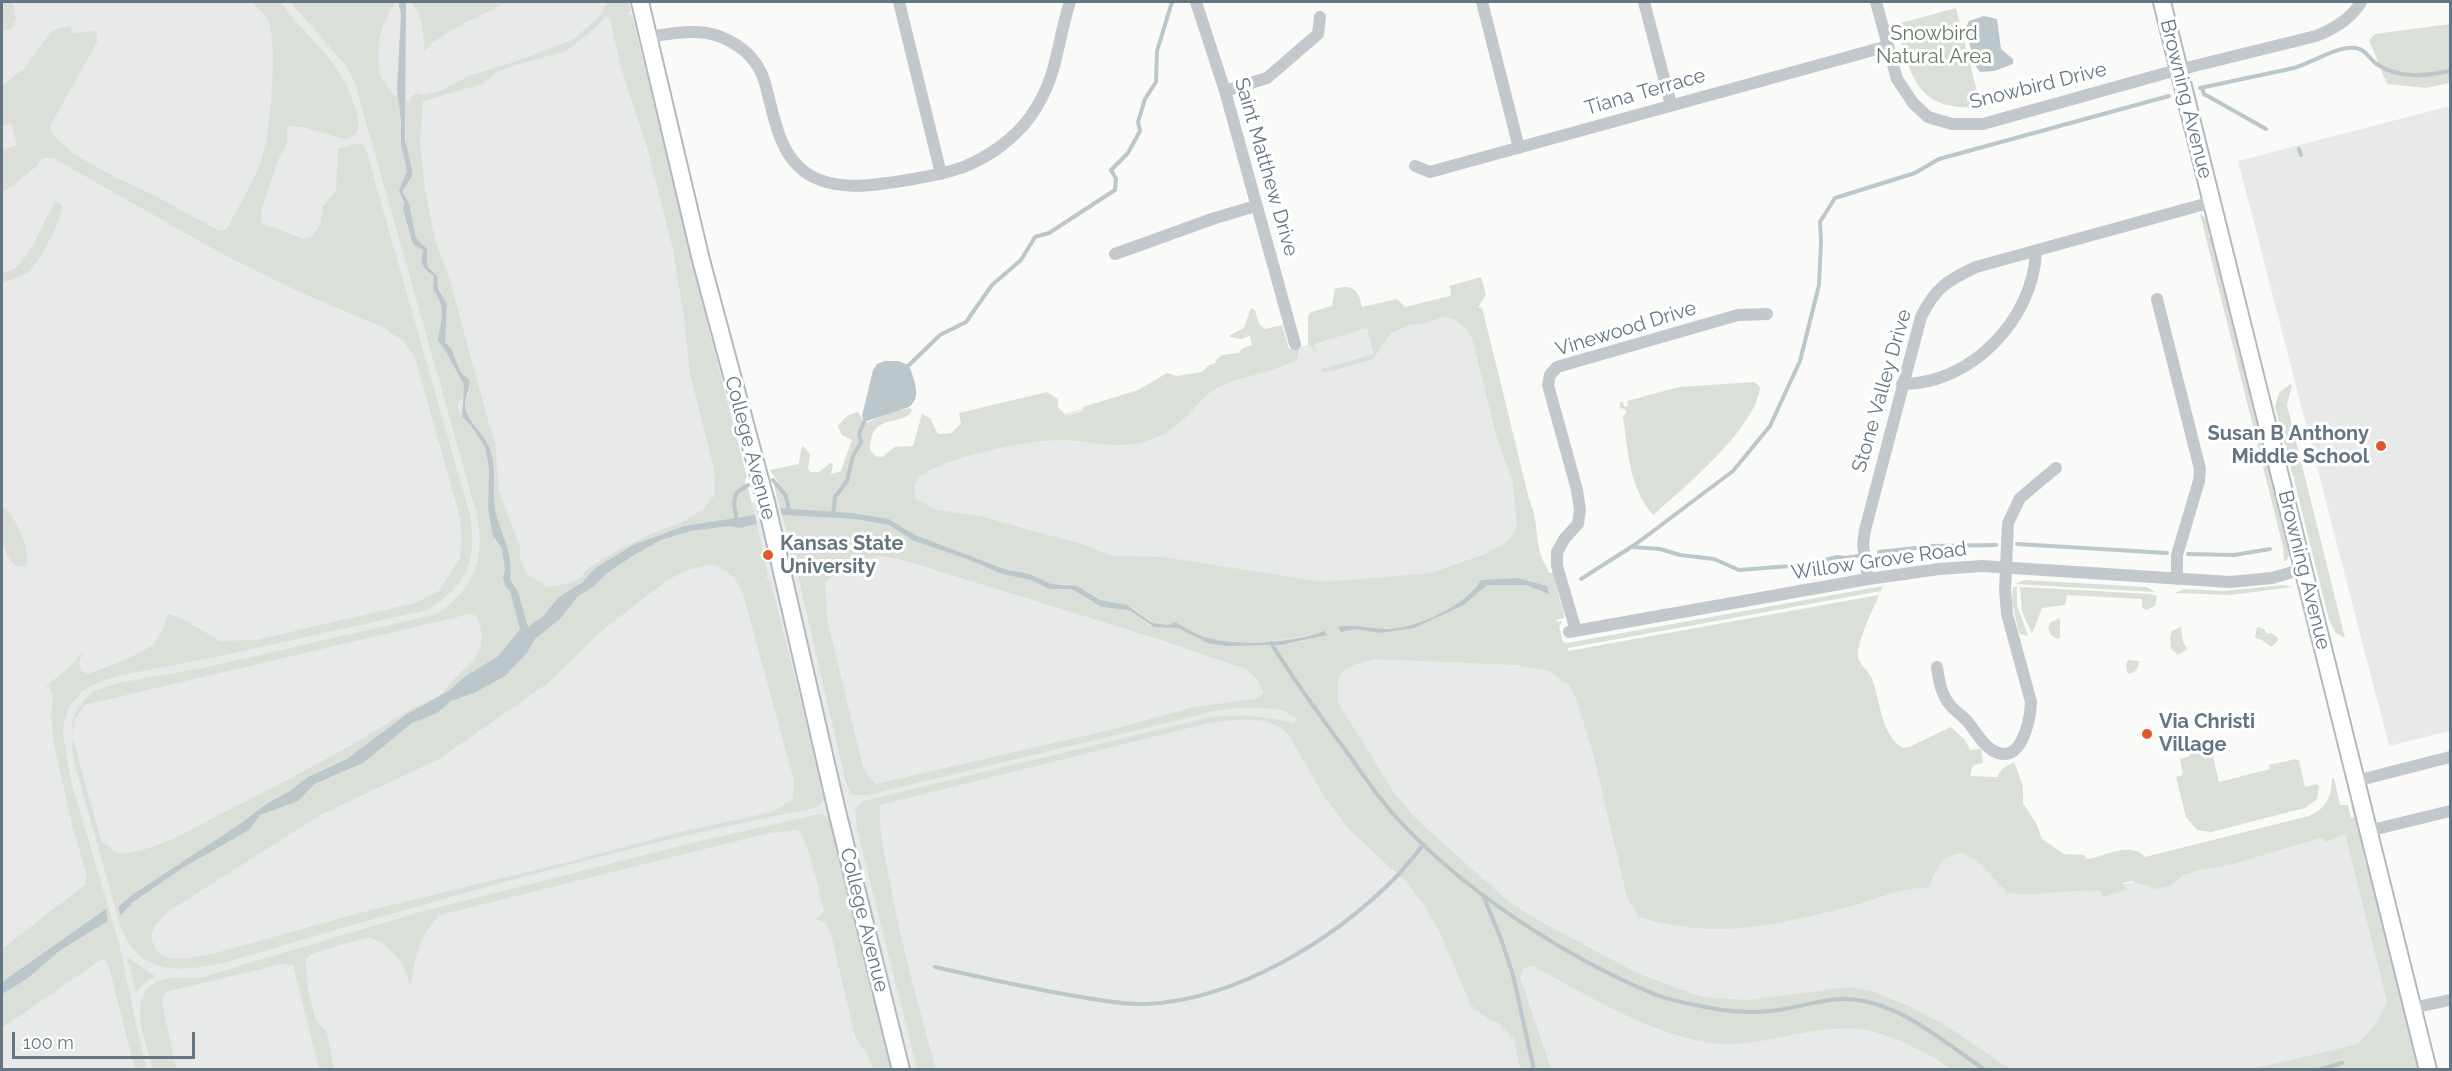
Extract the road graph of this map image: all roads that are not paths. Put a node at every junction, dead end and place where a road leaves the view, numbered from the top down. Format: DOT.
graph roads {
  1 [pos="640,2"];
  2 [pos="899,2"];
  3 [pos="1070,2"];
  4 [pos="1196,2"];
  5 [pos="1482,2"];
  6 [pos="1644,2"];
  7 [pos="1876,2"];
  8 [pos="2162,2"];
  9 [pos="2361,2"];
  10 [pos="1320,17"];
  11 [pos="649,38"];
  12 [pos="1888,46"];
  13 [pos="2179,70"];
  14 [pos="1225,91"];
  15 [pos="1671,105"];
  16 [pos="1519,148"];
  17 [pos="1415,166"];
  18 [pos="941,174"];
  19 [pos="2212,202"];
  20 [pos="1256,206"];
  21 [pos="2036,251"];
  22 [pos="1115,254"];
  23 [pos="2157,299"];
  24 [pos="1767,314"];
  25 [pos="1296,344"];
  26 [pos="1902,384"];
  27 [pos="2056,468"];
  28 [pos="2303,568"];
  29 [pos="2006,569"];
  30 [pos="1868,579"];
  31 [pos="2177,579"];
  32 [pos="1573,631"];
  33 [pos="1936,667"];
  34 [pos="2451,757"];
  35 [pos="2356,781"];
  36 [pos="2451,811"];
  37 [pos="2368,831"];
  38 [pos="2451,1000"];
  39 [pos="2412,1008"];
  40 [pos="901,1070"];
  41 [pos="2428,1070"];
  1 -- 11 [label="street, College Avenue"];
  2 -- 18 [label="street"];
  3 -- 18 [label="street"];
  4 -- 14 [label="street, Saint Matthew Drive"];
  5 -- 16 [label="street"];
  6 -- 15 [label="street"];
  7 -- 12 [label="street, Snowbird Drive"];
  8 -- 13 [label="street, Browning Avenue"];
  9 -- 13 [label="street, Snowbird Drive"];
  10 -- 14 [label="street"];
  11 -- 18 [label="street"];
  11 -- 40 [label="street, College Avenue"];
  12 -- 13 [label="street, Snowbird Drive"];
  12 -- 15 [label="street, Tiana Terrace"];
  13 -- 19 [label="street, Browning Avenue"];
  14 -- 20 [label="street, Saint Matthew Drive"];
  15 -- 16 [label="street, Tiana Terrace"];
  16 -- 17 [label="street, Tiana Terrace"];
  19 -- 21 [label="street, Stone Valley Drive"];
  19 -- 28 [label="street, Browning Avenue"];
  20 -- 22 [label="street"];
  20 -- 25 [label="street, Saint Matthew Drive"];
  21 -- 26 [label="street"];
  21 -- 26 [label="street, Stone Valley Drive"];
  23 -- 31 [label="street"];
  24 -- 32 [label="street, Vinewood Drive"];
  26 -- 30 [label="street, Stone Valley Drive"];
  27 -- 29 [label="street"];
  28 -- 31 [label="street, Willow Grove Road"];
  28 -- 35 [label="street, Browning Avenue"];
  29 -- 30 [label="street, Willow Grove Road"];
  29 -- 31 [label="street, Willow Grove Road"];
  29 -- 33 [label="street"];
  30 -- 32 [label="street, Willow Grove Road"];
  34 -- 35 [label="street"];
  35 -- 37 [label="street, Browning Avenue"];
  36 -- 37 [label="street"];
  37 -- 39 [label="street, Browning Avenue"];
  38 -- 39 [label="street"];
  39 -- 41 [label="street, Browning Avenue"];
}
